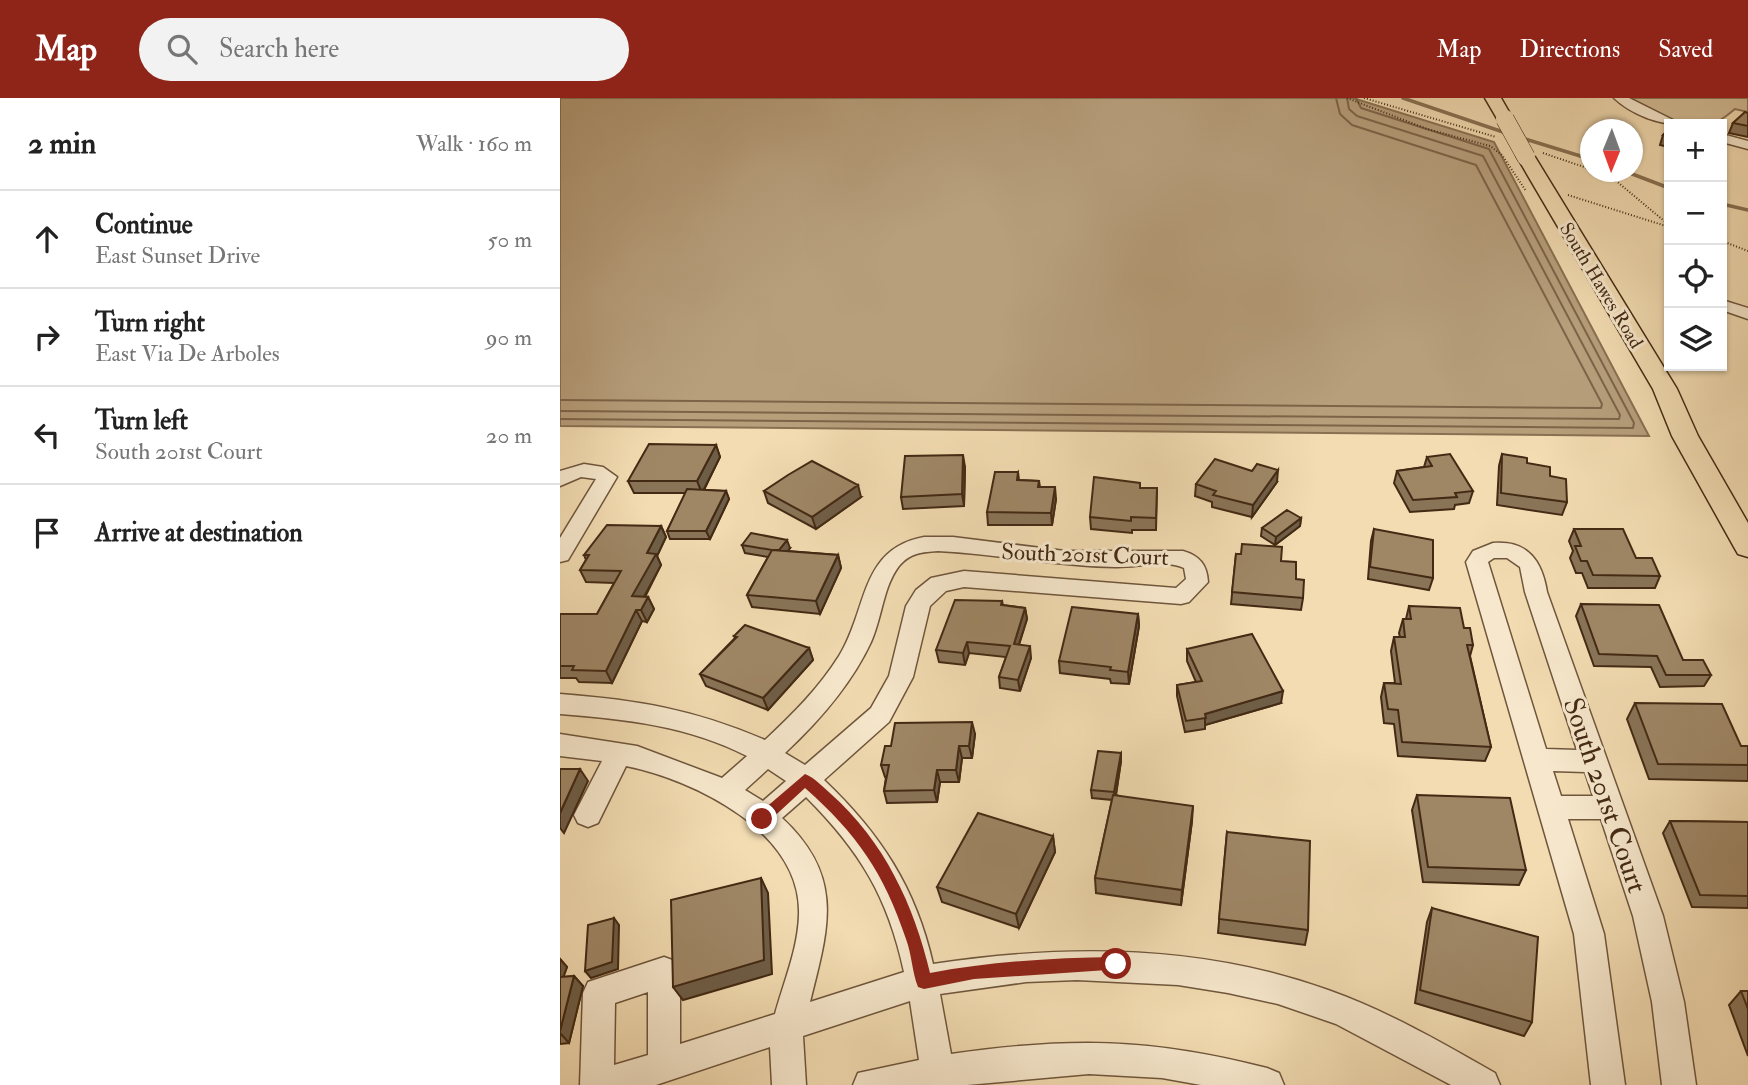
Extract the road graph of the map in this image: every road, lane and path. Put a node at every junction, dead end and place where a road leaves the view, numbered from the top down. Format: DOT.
graph roads {
  1 [pos="1347,98"];
  2 [pos="1364,98"];
  3 [pos="1493,98"];
  4 [pos="1620,98"];
  5 [pos="1664,120"];
  6 [pos="1499,138"];
  7 [pos="1727,139"];
  8 [pos="1748,145"];
  9 [pos="1532,154"];
  10 [pos="1506,163"];
  11 [pos="1580,166"];
  12 [pos="1617,182"];
  13 [pos="1548,194"];
  14 [pos="1664,222"];
  15 [pos="1664,225"];
  16 [pos="1727,243"];
  17 [pos="1748,251"];
  18 [pos="1727,307"];
  19 [pos="1748,314"];
  20 [pos="560,480"];
  21 [pos="1746,536"];
  22 [pos="560,555"];
  23 [pos="560,704"];
  24 [pos="560,745"];
  25 [pos="619,752"];
  26 [pos="767,754"];
  27 [pos="1539,760"];
  28 [pos="1595,761"];
  29 [pos="805,780"];
  30 [pos="725,792"];
  31 [pos="1610,807"];
  32 [pos="1554,808"];
  33 [pos="588,815"];
  34 [pos="762,819"];
  35 [pos="924,981"];
  36 [pos="787,1026"];
  37 [pos="664,1066"];
  38 [pos="936,1079"];
  39 [pos="597,1085"];
  40 [pos="606,1085"];
  41 [pos="789,1085"];
  42 [pos="870,1085"];
  43 [pos="1267,1085"];
  44 [pos="1483,1085"];
  45 [pos="1608,1085"];
  46 [pos="1679,1085"];
  1 -- 10 [label="path"];
  2 -- 6 [label="path"];
  3 -- 9 [label="main road, South Hawes Road, bridge"];
  4 -- 5 [label="street"];
  7 -- 8 [label="street"];
  9 -- 11 [label="path"];
  9 -- 13 [label="main road, South Hawes Road"];
  12 -- 14 [label="path"];
  13 -- 15 [label="path"];
  13 -- 21 [label="main road, South Hawes Road"];
  16 -- 17 [label="path"];
  18 -- 19 [label="street"];
  20 -- 22 [label="street"];
  23 -- 26 [label="street"];
  24 -- 25 [label="street"];
  25 -- 30 [label="street"];
  25 -- 33 [label="street"];
  26 -- 29 [label="street"];
  26 -- 29 [label="street, South 201st Court"];
  26 -- 30 [label="street, South 201st Court"];
  27 -- 28 [label="street"];
  27 -- 28 [label="street, South 201st Court"];
  27 -- 32 [label="street, South 201st Court"];
  28 -- 31 [label="street, South 201st Court"];
  29 -- 34 [label="street, South 201st Court"];
  29 -- 35 [label="street"];
  30 -- 34 [label="street"];
  31 -- 32 [label="street"];
  31 -- 46 [label="street, South 201st Court"];
  32 -- 45 [label="street, South 201st Court"];
  34 -- 36 [label="street"];
  35 -- 36 [label="street"];
  35 -- 38 [label="street"];
  35 -- 44 [label="street"];
  36 -- 37 [label="street"];
  36 -- 41 [label="street"];
  37 -- 39 [label="street"];
  37 -- 40 [label="street"];
  38 -- 42 [label="street"];
  38 -- 43 [label="street"];
}
